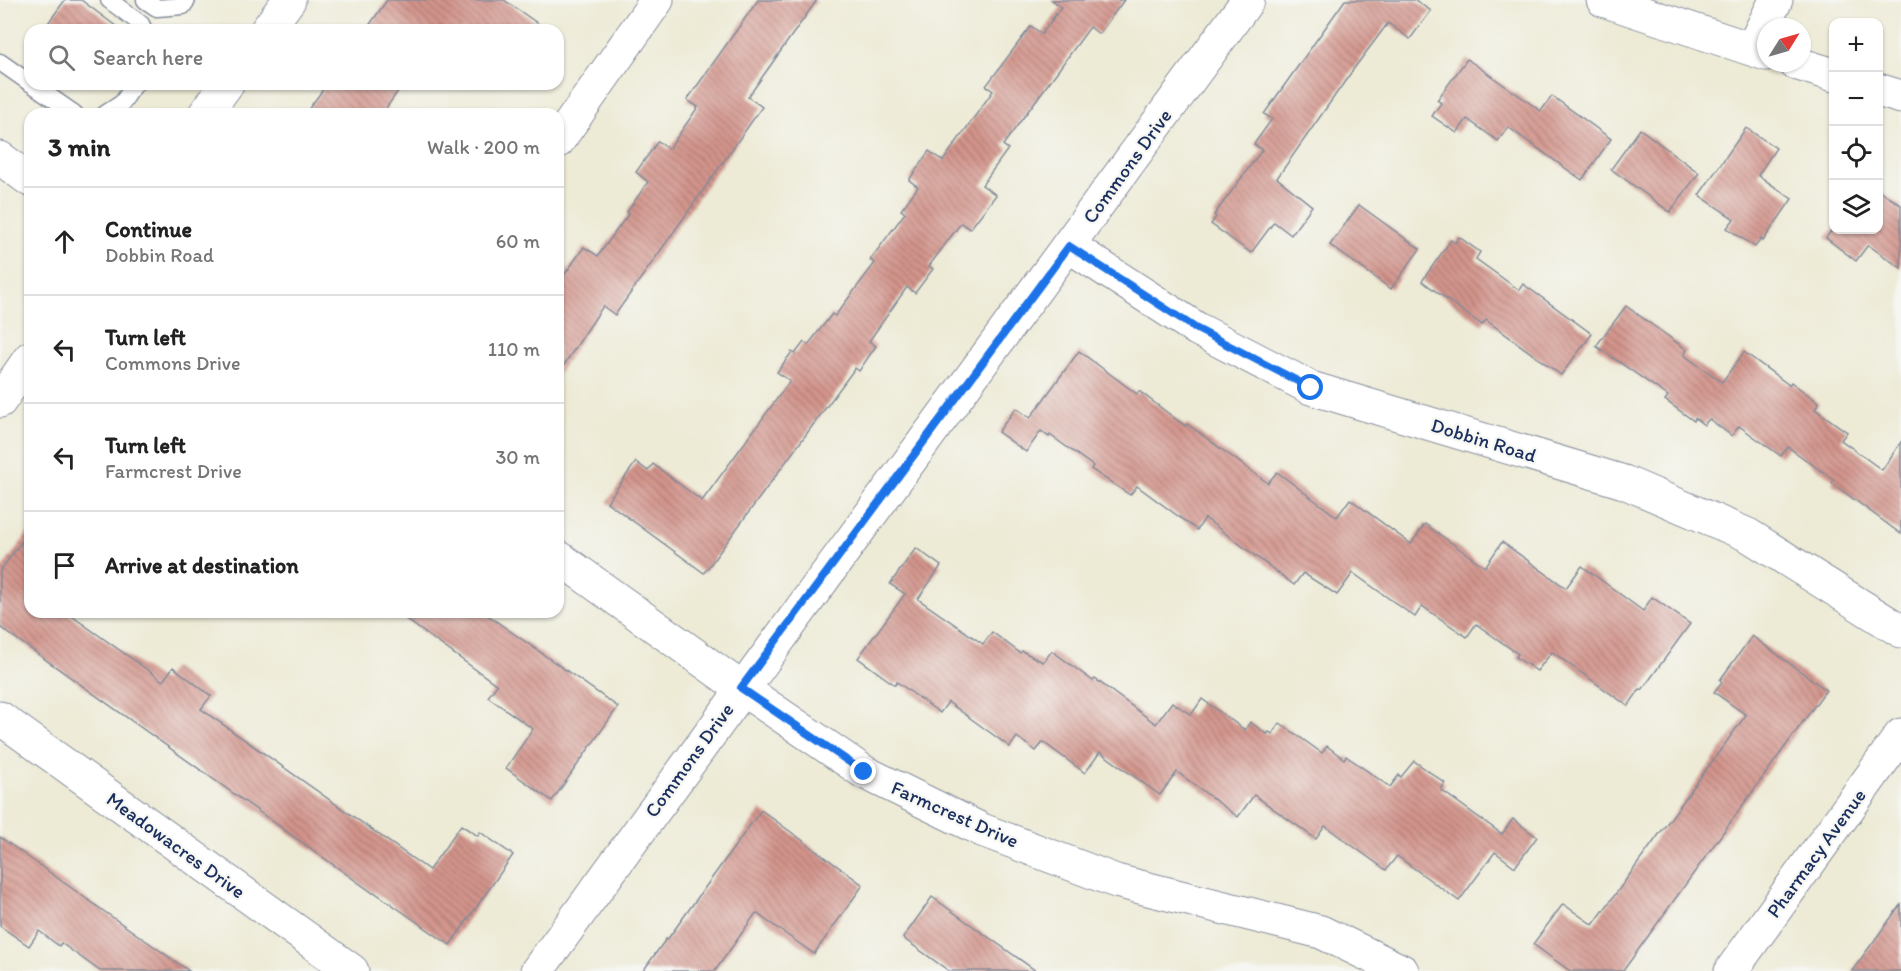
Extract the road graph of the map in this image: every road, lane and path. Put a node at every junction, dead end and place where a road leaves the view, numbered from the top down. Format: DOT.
graph roads {
  1 [pos="109,0"];
  2 [pos="145,0"];
  3 [pos="187,0"];
  4 [pos="289,0"];
  5 [pos="657,0"];
  6 [pos="1248,0"];
  7 [pos="1603,0"];
  8 [pos="1776,0"];
  9 [pos="1770,18"];
  10 [pos="141,24"];
  11 [pos="271,24"];
  12 [pos="1757,51"];
  13 [pos="0,62"];
  14 [pos="1811,68"];
  15 [pos="1829,74"];
  16 [pos="24,78"];
  17 [pos="41,90"];
  18 [pos="131,90"];
  19 [pos="223,90"];
  20 [pos="1883,92"];
  21 [pos="1901,97"];
  22 [pos="66,108"];
  23 [pos="114,108"];
  24 [pos="209,108"];
  25 [pos="564,132"];
  26 [pos="0,158"];
  27 [pos="24,176"];
  28 [pos="1069,246"];
  29 [pos="24,367"];
  30 [pos="0,401"];
  31 [pos="564,561"];
  32 [pos="1901,631"];
  33 [pos="741,688"];
  34 [pos="0,718"];
  35 [pos="1901,735"];
  36 [pos="352,971"];
  37 [pos="537,971"];
  38 [pos="1402,971"];
  39 [pos="1731,971"];
  1 -- 10 [label="lane"];
  2 -- 3 [label="lane"];
  4 -- 11 [label="street"];
  5 -- 25 [label="street"];
  6 -- 28 [label="street, Commons Drive"];
  7 -- 12 [label="street"];
  8 -- 9 [label="street"];
  13 -- 16 [label="lane"];
  14 -- 15 [label="street"];
  17 -- 22 [label="lane"];
  18 -- 23 [label="lane"];
  19 -- 24 [label="street"];
  20 -- 21 [label="street"];
  26 -- 27 [label="street"];
  28 -- 32 [label="street, Dobbin Road"];
  28 -- 33 [label="street, Commons Drive"];
  29 -- 30 [label="street"];
  31 -- 33 [label="street, Farmcrest Drive"];
  33 -- 37 [label="street, Commons Drive"];
  33 -- 38 [label="street, Farmcrest Drive"];
  34 -- 36 [label="street, Meadowacres Drive"];
  35 -- 39 [label="street, Pharmacy Avenue"];
}
